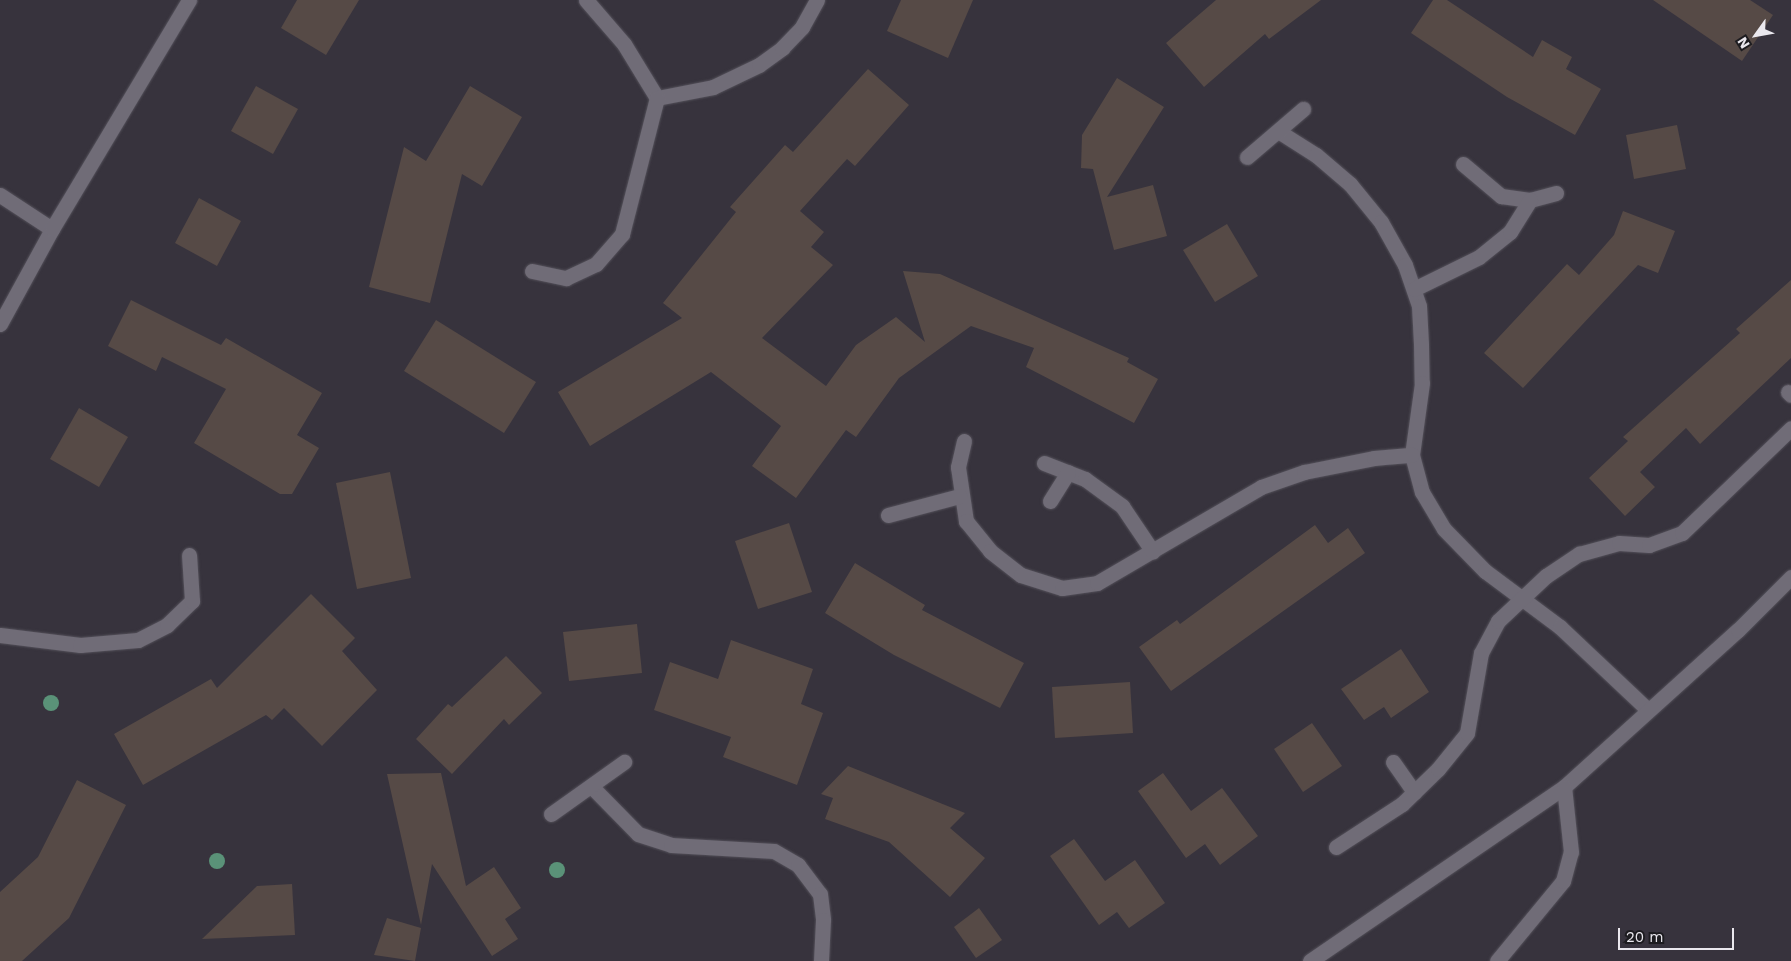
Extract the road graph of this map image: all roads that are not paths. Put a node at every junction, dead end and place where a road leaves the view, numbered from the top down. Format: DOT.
graph roads {
  1 [pos="189,0"];
  2 [pos="586,0"];
  3 [pos="817,0"];
  4 [pos="657,98"];
  5 [pos="1303,109"];
  6 [pos="1278,131"];
  7 [pos="1247,157"];
  8 [pos="1463,164"];
  9 [pos="1556,193"];
  10 [pos="0,195"];
  11 [pos="1530,200"];
  12 [pos="52,229"];
  13 [pos="532,271"];
  14 [pos="1414,289"];
  15 [pos="0,324"];
  16 [pos="1791,428"];
  17 [pos="964,441"];
  18 [pos="1412,454"];
  19 [pos="1044,463"];
  20 [pos="1068,472"];
  21 [pos="960,496"];
  22 [pos="1050,501"];
  23 [pos="888,515"];
  24 [pos="1153,552"];
  25 [pos="189,555"];
  26 [pos="1791,577"];
  27 [pos="1524,597"];
  28 [pos="0,635"];
  29 [pos="1648,710"];
  30 [pos="624,762"];
  31 [pos="1394,762"];
  32 [pos="591,786"];
  33 [pos="1564,787"];
  34 [pos="1414,792"];
  35 [pos="552,814"];
  36 [pos="1336,847"];
  37 [pos="821,961"];
  38 [pos="1310,961"];
  39 [pos="1497,961"];
  1 -- 12 [label="street"];
  2 -- 4 [label="street"];
  3 -- 4 [label="street"];
  4 -- 13 [label="street"];
  5 -- 6 [label="street"];
  6 -- 7 [label="street"];
  6 -- 14 [label="street"];
  8 -- 11 [label="street"];
  9 -- 11 [label="street"];
  10 -- 12 [label="street"];
  11 -- 14 [label="street"];
  12 -- 15 [label="street"];
  14 -- 18 [label="street"];
  16 -- 27 [label="street"];
  17 -- 21 [label="street"];
  18 -- 24 [label="street"];
  18 -- 27 [label="street"];
  19 -- 20 [label="street"];
  20 -- 22 [label="street"];
  20 -- 24 [label="street"];
  21 -- 23 [label="street"];
  21 -- 24 [label="street"];
  25 -- 28 [label="street"];
  26 -- 29 [label="street"];
  27 -- 29 [label="street"];
  27 -- 34 [label="street"];
  29 -- 33 [label="street"];
  30 -- 32 [label="street"];
  31 -- 34 [label="street"];
  32 -- 35 [label="street"];
  32 -- 37 [label="street"];
  33 -- 38 [label="street"];
  33 -- 39 [label="street"];
  34 -- 36 [label="street"];
}
